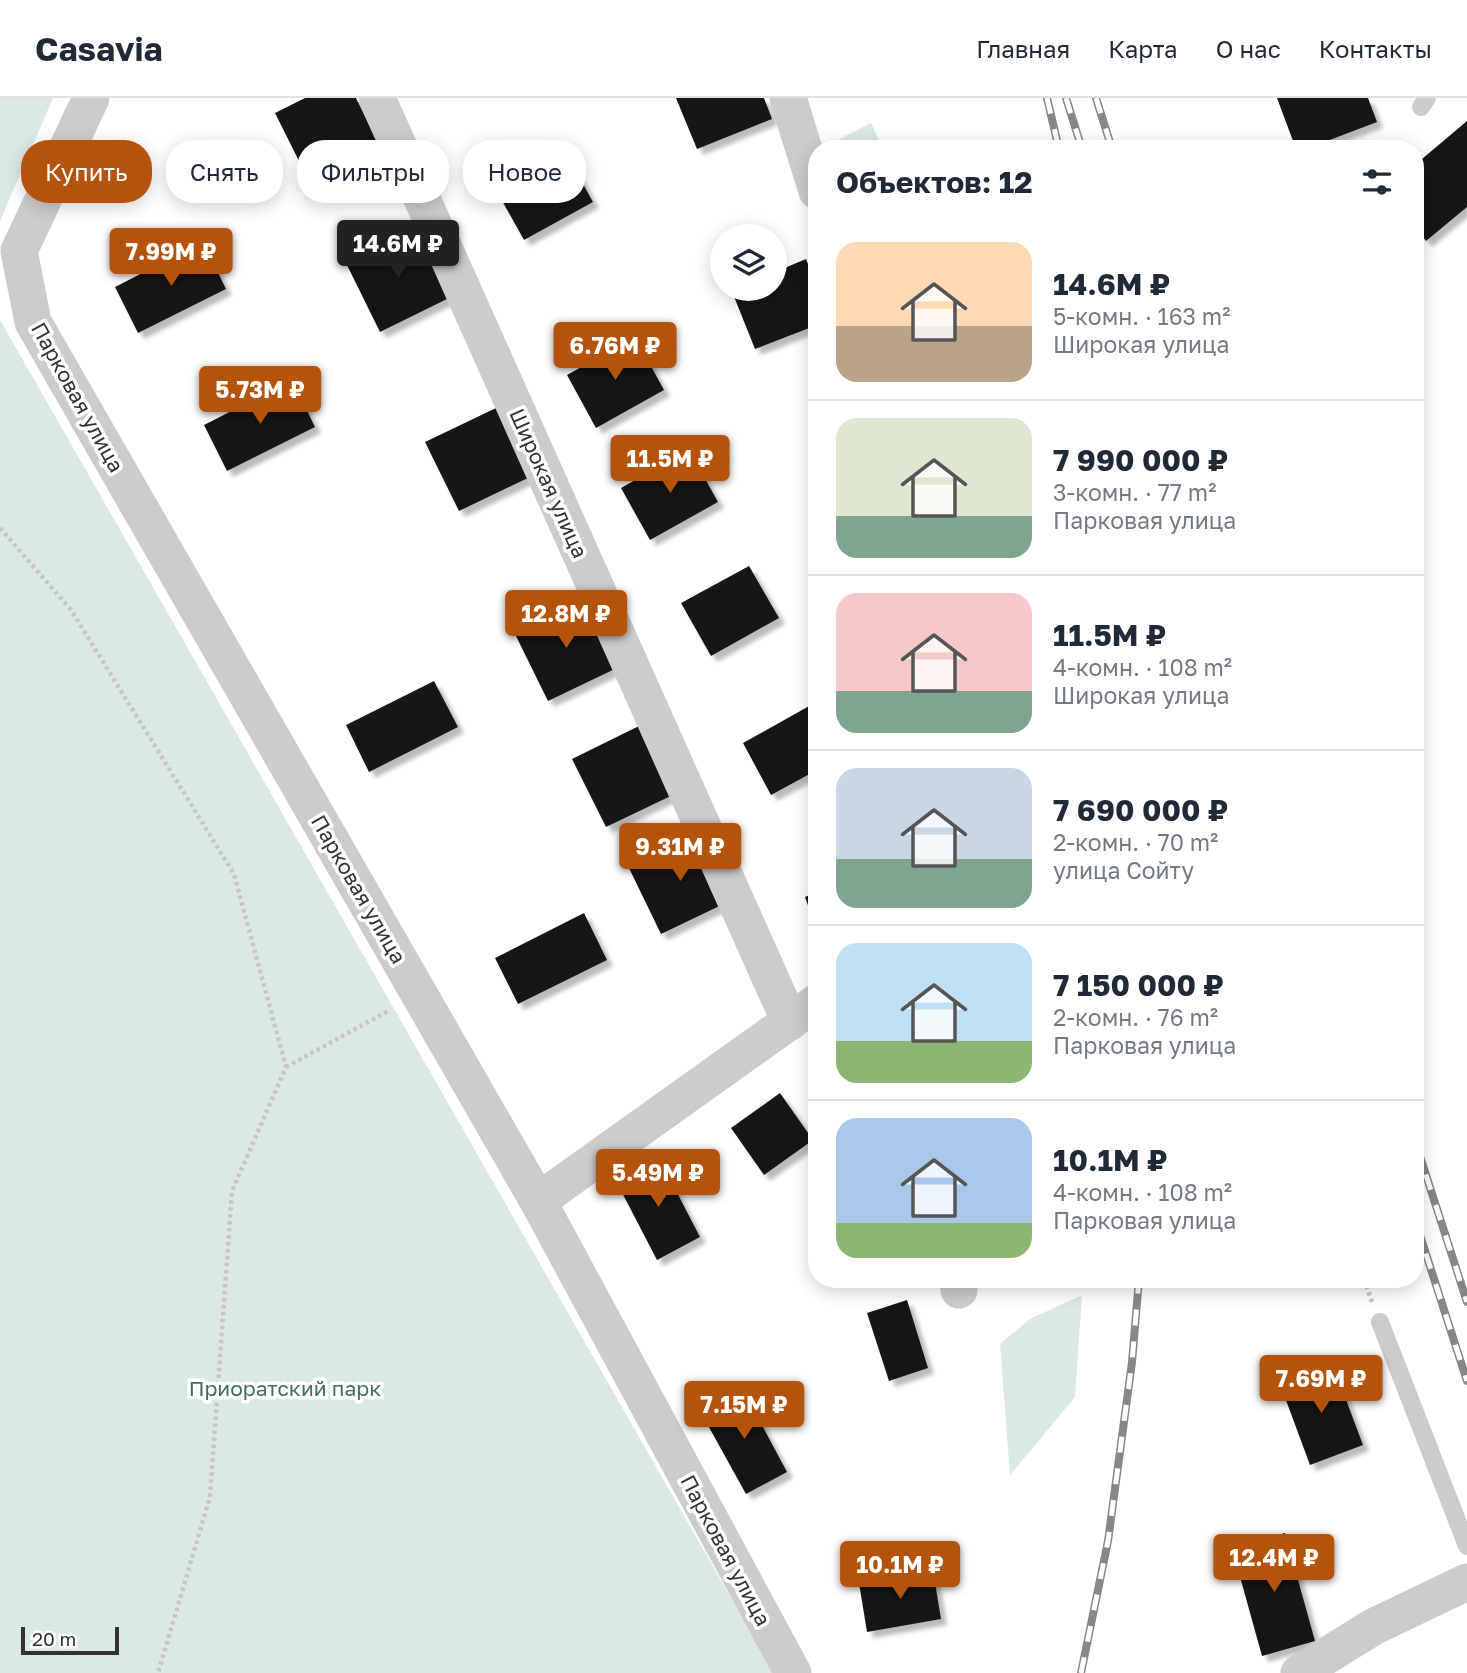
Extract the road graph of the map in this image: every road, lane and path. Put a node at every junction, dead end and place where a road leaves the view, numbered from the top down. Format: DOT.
graph roads {
  1 [pos="91,98"];
  2 [pos="377,98"];
  3 [pos="788,98"];
  4 [pos="808,162"];
  5 [pos="0,528"];
  6 [pos="420,994"];
  7 [pos="803,1012"];
  8 [pos="286,1067"];
  9 [pos="538,1201"];
  10 [pos="1380,1322"];
  11 [pos="1467,1546"];
  12 [pos="1467,1582"];
  13 [pos="158,1673"];
  14 [pos="793,1673"];
  15 [pos="1300,1673"];
  1 -- 6 [label="street, Парковая улица"];
  2 -- 7 [label="street, Широкая улица"];
  3 -- 4 [label="street"];
  5 -- 8 [label="path"];
  6 -- 8 [label="path"];
  6 -- 9 [label="street, Парковая улица"];
  7 -- 9 [label="street"];
  8 -- 13 [label="path"];
  9 -- 14 [label="street, Парковая улица"];
  10 -- 11 [label="lane"];
  12 -- 15 [label="street"];
}
